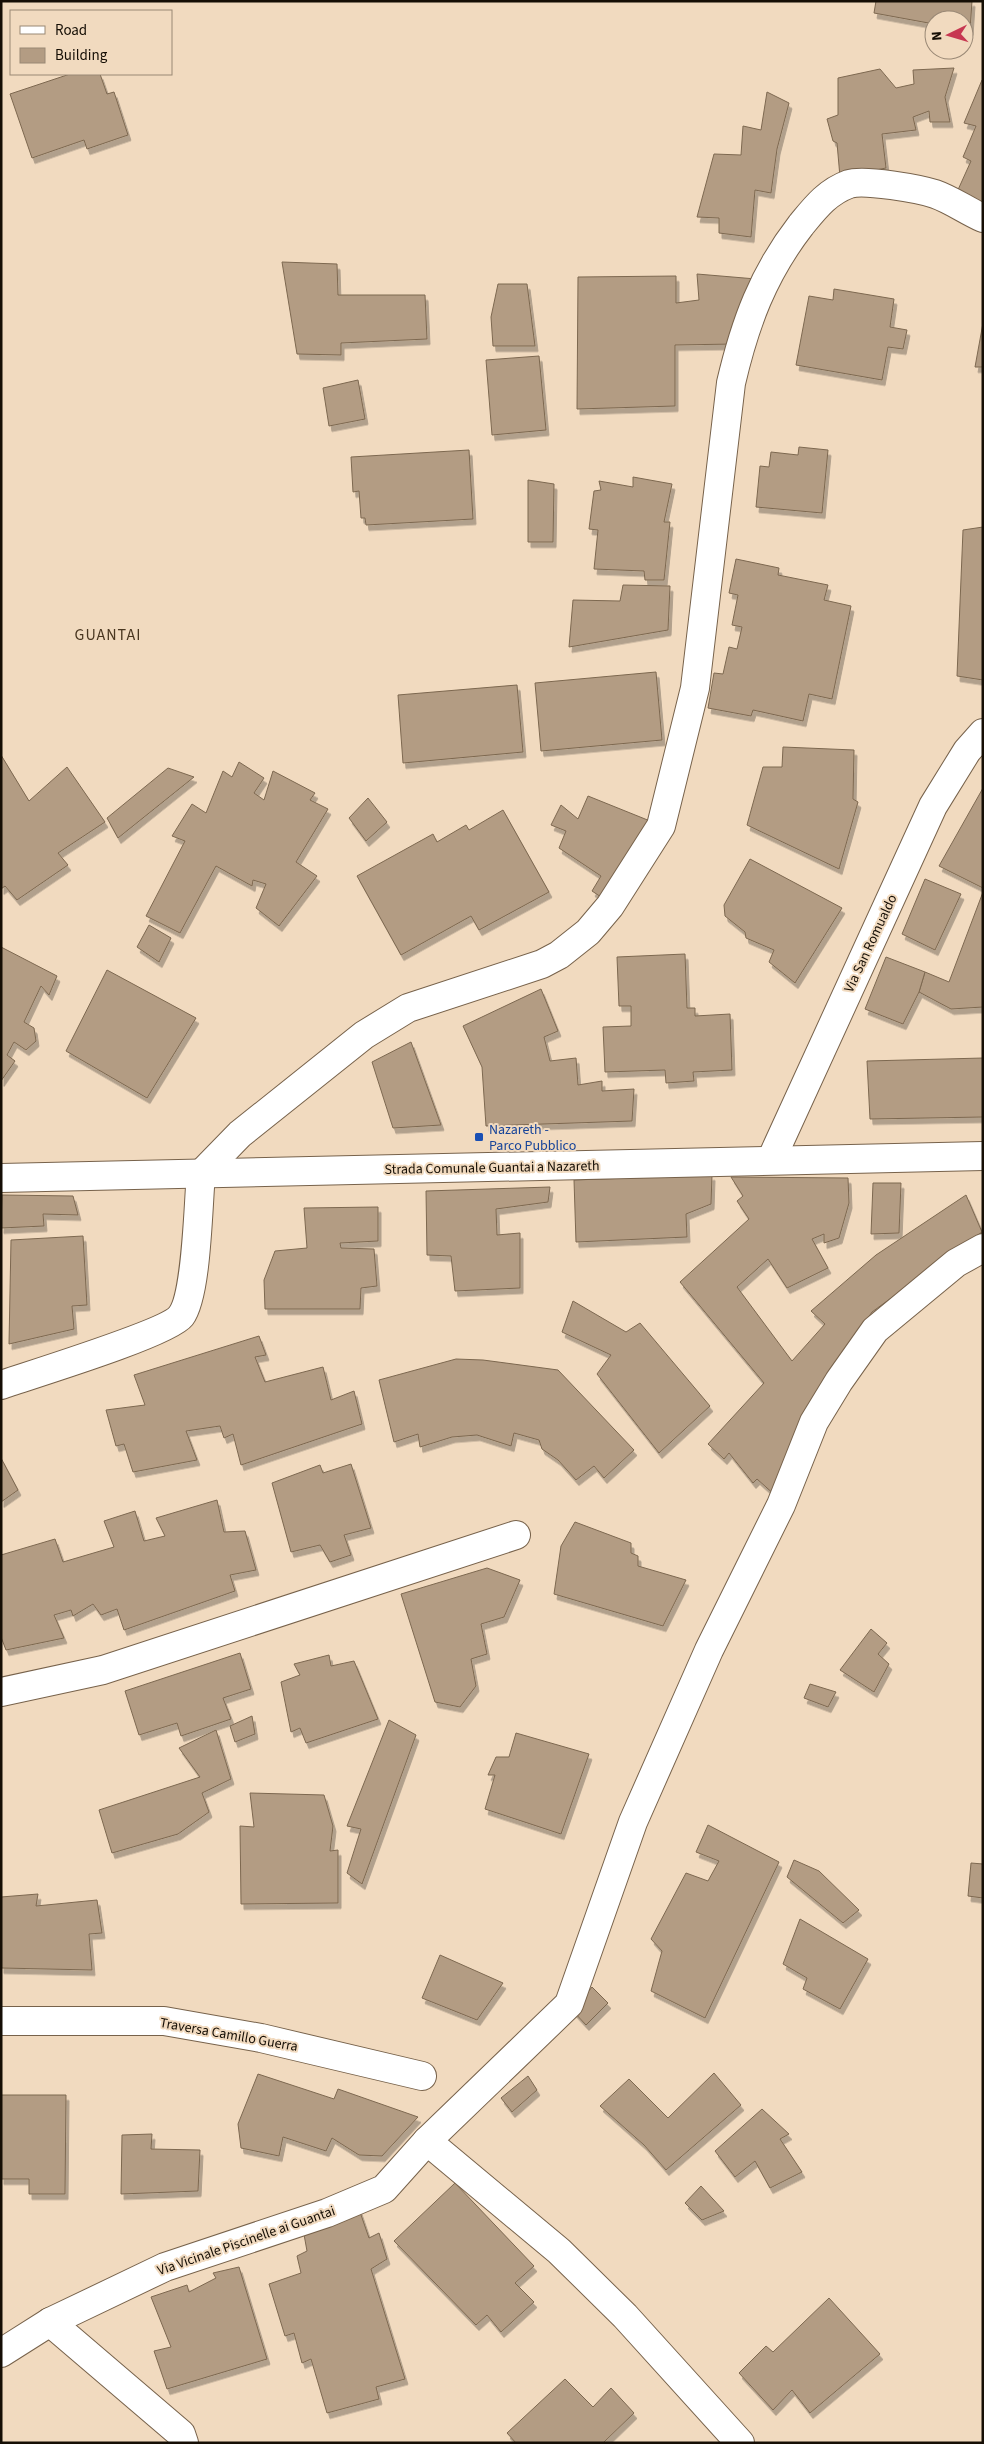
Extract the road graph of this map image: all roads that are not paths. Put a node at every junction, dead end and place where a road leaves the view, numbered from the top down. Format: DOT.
graph roads {
  1 [pos="983,218"];
  2 [pos="983,733"];
  3 [pos="983,1156"];
  4 [pos="771,1160"];
  5 [pos="200,1174"];
  6 [pos="1,1178"];
  7 [pos="983,1248"];
  8 [pos="1,1385"];
  9 [pos="516,1535"];
  10 [pos="1,1692"];
  11 [pos="1,2021"];
  12 [pos="422,2076"];
  13 [pos="427,2141"];
  14 [pos="50,2322"];
  15 [pos="1,2353"];
  16 [pos="184,2443"];
  17 [pos="740,2443"];
  1 -- 5 [label="street"];
  2 -- 4 [label="street, Via San Romualdo"];
  3 -- 4 [label="street, Strada Comunale Guantai a Nazareth"];
  4 -- 5 [label="street, Strada Comunale Guantai a Nazareth"];
  5 -- 6 [label="street, Strada Comunale Guantai a Nazareth"];
  5 -- 8 [label="street"];
  7 -- 13 [label="street, Via Vicinale Piscinelle ai Guantai"];
  9 -- 10 [label="street"];
  11 -- 12 [label="street, Traversa Camillo Guerra"];
  13 -- 14 [label="street, Via Vicinale Piscinelle ai Guantai"];
  13 -- 17 [label="street"];
  14 -- 15 [label="street, Via Vicinale Piscinelle ai Guantai"];
  14 -- 16 [label="street"];
}
